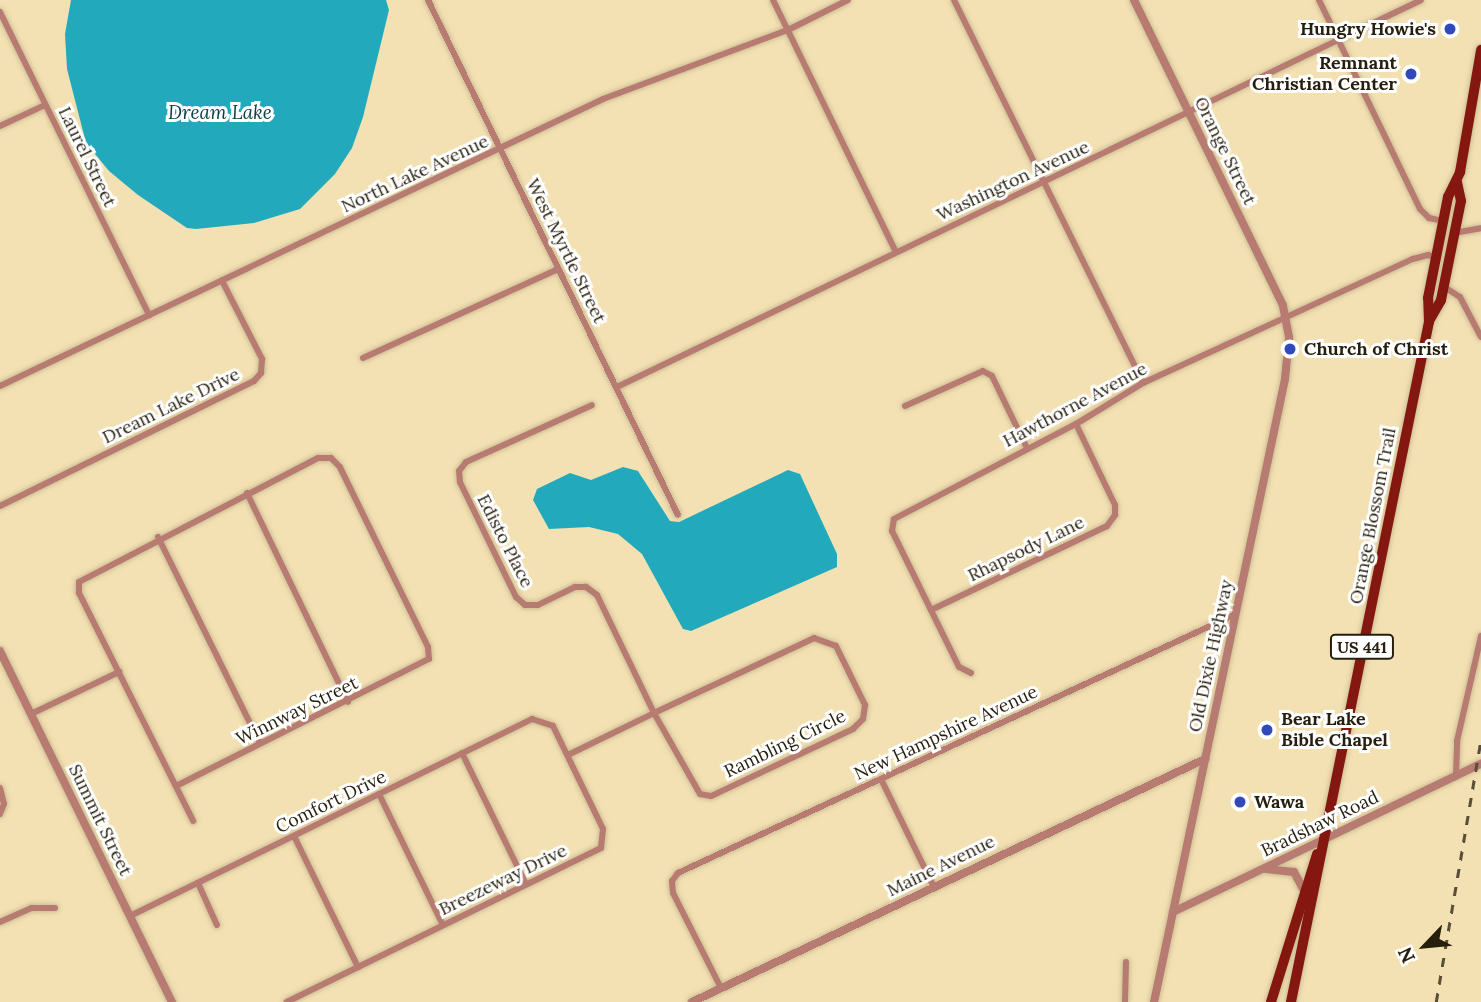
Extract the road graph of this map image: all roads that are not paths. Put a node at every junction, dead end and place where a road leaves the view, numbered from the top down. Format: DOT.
graph roads {
  1 [pos="428,0"];
  2 [pos="773,0"];
  3 [pos="848,0"];
  4 [pos="954,0"];
  5 [pos="1134,0"];
  6 [pos="1319,0"];
  7 [pos="1421,0"];
  8 [pos="0,12"];
  9 [pos="788,30"];
  10 [pos="1339,40"];
  11 [pos="1481,50"];
  12 [pos="45,105"];
  13 [pos="1189,112"];
  14 [pos="0,126"];
  15 [pos="500,149"];
  16 [pos="1041,181"];
  17 [pos="1457,182"];
  18 [pos="1444,221"];
  19 [pos="1481,228"];
  20 [pos="1454,233"];
  21 [pos="896,252"];
  22 [pos="1436,258"];
  23 [pos="558,269"];
  24 [pos="222,281"];
  25 [pos="1443,286"];
  26 [pos="149,315"];
  27 [pos="1287,317"];
  28 [pos="1429,322"];
  29 [pos="1481,337"];
  30 [pos="363,358"];
  31 [pos="1143,383"];
  32 [pos="0,386"];
  33 [pos="617,387"];
  34 [pos="592,405"];
  35 [pos="905,406"];
  36 [pos="1076,424"];
  37 [pos="1027,448"];
  38 [pos="247,494"];
  39 [pos="0,506"];
  40 [pos="678,515"];
  41 [pos="158,537"];
  42 [pos="931,610"];
  43 [pos="1236,614"];
  44 [pos="1481,636"];
  45 [pos="0,651"];
  46 [pos="119,672"];
  47 [pos="971,673"];
  48 [pos="348,702"];
  49 [pos="653,713"];
  50 [pos="31,714"];
  51 [pos="545,720"];
  52 [pos="260,743"];
  53 [pos="462,753"];
  54 [pos="568,755"];
  55 [pos="1205,759"];
  56 [pos="1481,764"];
  57 [pos="1456,775"];
  58 [pos="881,779"];
  59 [pos="176,786"];
  60 [pos="0,788"];
  61 [pos="379,794"];
  62 [pos="0,814"];
  63 [pos="193,821"];
  64 [pos="294,836"];
  65 [pos="1322,840"];
  66 [pos="1264,869"];
  67 [pos="198,883"];
  68 [pos="526,884"];
  69 [pos="934,887"];
  70 [pos="1303,889"];
  71 [pos="55,908"];
  72 [pos="1173,912"];
  73 [pos="130,916"];
  74 [pos="0,922"];
  75 [pos="216,925"];
  76 [pos="443,925"];
  77 [pos="1126,962"];
  78 [pos="358,967"];
  79 [pos="721,988"];
  80 [pos="172,1002"];
  81 [pos="287,1002"];
  82 [pos="692,1002"];
  83 [pos="1125,1002"];
  84 [pos="1154,1002"];
  85 [pos="1271,1002"];
  86 [pos="1291,1002"];
  1 -- 15 [label="street, West Myrtle Street"];
  2 -- 9 [label="street"];
  3 -- 9 [label="street, North Lake Avenue"];
  4 -- 16 [label="street"];
  5 -- 13 [label="street, Orange Street"];
  6 -- 10 [label="street"];
  7 -- 10 [label="street, Washington Avenue"];
  8 -- 12 [label="street, Laurel Street"];
  9 -- 15 [label="street, North Lake Avenue"];
  9 -- 21 [label="street"];
  10 -- 13 [label="street, Washington Avenue"];
  10 -- 18 [label="street"];
  11 -- 17 [label="main road, Orange Blossom Trail / US 441"];
  12 -- 14 [label="street"];
  12 -- 26 [label="street, Laurel Street"];
  13 -- 16 [label="street, Washington Avenue"];
  13 -- 27 [label="street, Orange Street"];
  15 -- 23 [label="street, West Myrtle Street"];
  15 -- 24 [label="street, North Lake Avenue"];
  16 -- 21 [label="street, Washington Avenue"];
  16 -- 31 [label="street"];
  17 -- 18 [label="main road, Orange Blossom Trail / US 441"];
  17 -- 20 [label="main road, Orange Blossom Trail / US 441"];
  18 -- 22 [label="main road, Orange Blossom Trail / US 441"];
  19 -- 20 [label="street"];
  20 -- 25 [label="main road, Orange Blossom Trail / US 441"];
  21 -- 33 [label="street, Washington Avenue"];
  22 -- 27 [label="street, Hawthorne Avenue"];
  22 -- 28 [label="main road, Orange Blossom Trail / US 441"];
  23 -- 30 [label="street"];
  23 -- 33 [label="street, West Myrtle Street"];
  24 -- 26 [label="street, North Lake Avenue"];
  24 -- 39 [label="street, Dream Lake Drive"];
  25 -- 28 [label="main road, Orange Blossom Trail / US 441"];
  25 -- 29 [label="street"];
  26 -- 32 [label="street, North Lake Avenue"];
  27 -- 31 [label="street, Hawthorne Avenue"];
  27 -- 43 [label="street, Old Dixie Highway"];
  28 -- 65 [label="main road, Orange Blossom Trail / US 441"];
  31 -- 36 [label="street, Hawthorne Avenue"];
  33 -- 40 [label="street, West Myrtle Street"];
  34 -- 49 [label="street, Edisto Place"];
  35 -- 37 [label="street"];
  36 -- 37 [label="street, Hawthorne Avenue"];
  36 -- 42 [label="street, Rhapsody Lane"];
  37 -- 42 [label="street, Hawthorne Avenue"];
  38 -- 41 [label="street"];
  38 -- 48 [label="street"];
  38 -- 48 [label="street, Winnway Street"];
  41 -- 46 [label="street"];
  41 -- 52 [label="street"];
  42 -- 47 [label="street, Hawthorne Avenue"];
  43 -- 55 [label="street, Old Dixie Highway"];
  43 -- 58 [label="street, New Hampshire Avenue"];
  44 -- 57 [label="street"];
  45 -- 50 [label="street, Summit Street"];
  46 -- 50 [label="street"];
  46 -- 59 [label="street"];
  48 -- 52 [label="street, Winnway Street"];
  49 -- 49 [label="street, Rambling Circle"];
  49 -- 54 [label="street, Rambling Circle"];
  50 -- 73 [label="street, Summit Street"];
  51 -- 53 [label="street, Comfort Drive"];
  51 -- 54 [label="street, Breezeway Drive"];
  52 -- 59 [label="street, Winnway Street"];
  53 -- 61 [label="street, Comfort Drive"];
  53 -- 68 [label="street"];
  54 -- 68 [label="street, Breezeway Drive"];
  55 -- 69 [label="street, Maine Avenue"];
  55 -- 72 [label="street, Old Dixie Highway"];
  56 -- 57 [label="street, Bradshaw Road"];
  57 -- 65 [label="street, Bradshaw Road"];
  58 -- 69 [label="street"];
  58 -- 79 [label="street, New Hampshire Avenue"];
  59 -- 63 [label="street"];
  60 -- 62 [label="street"];
  61 -- 64 [label="street, Comfort Drive"];
  61 -- 76 [label="street"];
  64 -- 67 [label="street, Comfort Drive"];
  64 -- 78 [label="street"];
  65 -- 66 [label="street, Bradshaw Road"];
  65 -- 70 [label="main road, Orange Blossom Trail / US 441"];
  65 -- 86 [label="main road, Orange Blossom Trail / US 441"];
  66 -- 70 [label="street"];
  66 -- 72 [label="street, Bradshaw Road"];
  67 -- 73 [label="street, Comfort Drive"];
  67 -- 75 [label="street"];
  68 -- 76 [label="street, Breezeway Drive"];
  69 -- 79 [label="street, Maine Avenue"];
  70 -- 85 [label="main road, Orange Blossom Trail / US 441"];
  71 -- 74 [label="street"];
  72 -- 84 [label="street, Old Dixie Highway"];
  73 -- 80 [label="street, Summit Street"];
  76 -- 78 [label="street, Breezeway Drive"];
  77 -- 83 [label="street"];
  78 -- 81 [label="street, Breezeway Drive"];
  79 -- 82 [label="street, Maine Avenue"];
}
